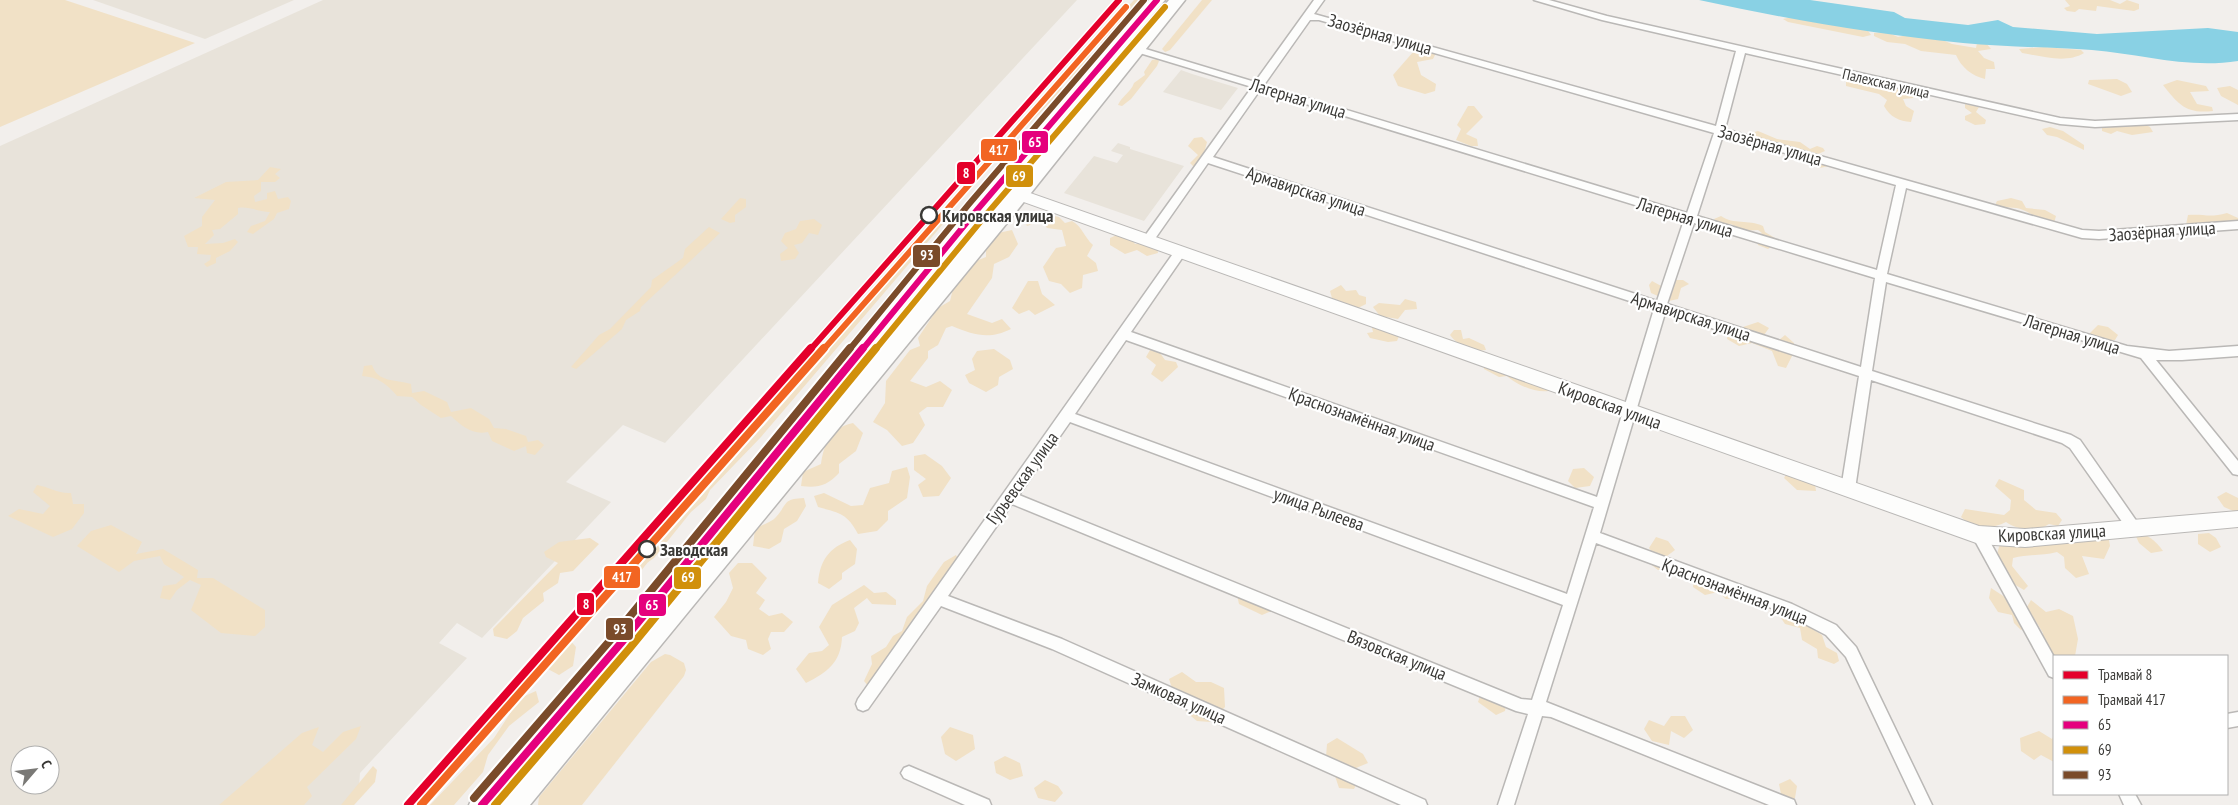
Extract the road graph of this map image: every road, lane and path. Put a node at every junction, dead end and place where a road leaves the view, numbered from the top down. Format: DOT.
graph roads {
  1 [pos="1157,0"];
  2 [pos="1177,0"];
  3 [pos="1319,0"];
  4 [pos="1539,0"];
  5 [pos="1307,17"];
  6 [pos="1136,49"];
  7 [pos="1741,49"];
  8 [pos="1256,85"];
  9 [pos="2238,117"];
  10 [pos="1720,130"];
  11 [pos="1208,159"];
  12 [pos="1902,182"];
  13 [pos="996,186"];
  14 [pos="1018,196"];
  15 [pos="1690,218"];
  16 [pos="2238,225"];
  17 [pos="1148,240"];
  18 [pos="1181,251"];
  19 [pos="1881,276"];
  20 [pos="1661,306"];
  21 [pos="1124,334"];
  22 [pos="2238,350"];
  23 [pos="2145,355"];
  24 [pos="1865,374"];
  25 [pos="1630,412"];
  26 [pos="1067,416"];
  27 [pos="2238,470"];
  28 [pos="1848,489"];
  29 [pos="1008,496"];
  30 [pos="1601,504"];
  31 [pos="2238,519"];
  32 [pos="2135,528"];
  33 [pos="1979,535"];
  34 [pos="1592,536"];
  35 [pos="938,598"];
  36 [pos="1570,601"];
  37 [pos="2053,669"];
  38 [pos="863,704"];
  39 [pos="1536,709"];
  40 [pos="909,773"];
  41 [pos="482,805"];
  42 [pos="513,805"];
  43 [pos="983,805"];
  44 [pos="1419,805"];
  45 [pos="1506,805"];
  46 [pos="1788,805"];
  47 [pos="1924,805"];
  1 -- 13 [label="main road"];
  2 -- 6 [label="main road"];
  3 -- 5 [label="street"];
  4 -- 7 [label="street, Палехская улица"];
  5 -- 8 [label="street"];
  5 -- 10 [label="street, Заозёрная улица"];
  6 -- 8 [label="street, Лагерная улица"];
  6 -- 14 [label="main road"];
  7 -- 9 [label="street, Палехская улица"];
  7 -- 10 [label="street"];
  8 -- 11 [label="street"];
  8 -- 15 [label="street, Лагерная улица"];
  10 -- 12 [label="street, Заозёрная улица"];
  10 -- 15 [label="street"];
  11 -- 17 [label="street"];
  11 -- 20 [label="street, Армавирская улица"];
  12 -- 16 [label="street, Заозёрная улица"];
  12 -- 19 [label="street"];
  13 -- 14 [label="street, Кировская улица"];
  13 -- 41 [label="main road"];
  14 -- 17 [label="street, Кировская улица"];
  14 -- 42 [label="main road"];
  15 -- 19 [label="street, Лагерная улица"];
  15 -- 20 [label="street"];
  17 -- 18 [label="street, Кировская улица"];
  18 -- 21 [label="street, Гурьевская улица"];
  18 -- 25 [label="street, Кировская улица"];
  19 -- 23 [label="street, Лагерная улица"];
  19 -- 24 [label="street"];
  20 -- 24 [label="street, Армавирская улица"];
  20 -- 25 [label="street"];
  21 -- 26 [label="street, Гурьевская улица"];
  21 -- 30 [label="street, Краснознамённая улица"];
  22 -- 23 [label="street, Лагерная улица"];
  23 -- 27 [label="street"];
  24 -- 28 [label="street"];
  24 -- 32 [label="street, Армавирская улица"];
  25 -- 28 [label="street, Кировская улица"];
  25 -- 30 [label="street"];
  26 -- 29 [label="street, Гурьевская улица"];
  26 -- 36 [label="street, улица Рылеева"];
  28 -- 33 [label="street, Кировская улица"];
  29 -- 35 [label="street, Гурьевская улица"];
  29 -- 39 [label="street, Вязовская улица"];
  30 -- 34 [label="street"];
  31 -- 32 [label="street, Кировская улица"];
  32 -- 33 [label="street, Кировская улица"];
  33 -- 37 [label="street"];
  34 -- 36 [label="street"];
  34 -- 47 [label="street, Краснознамённая улица"];
  35 -- 38 [label="street, Гурьевская улица"];
  35 -- 44 [label="street, Замковая улица"];
  36 -- 39 [label="street"];
  39 -- 45 [label="street"];
  39 -- 46 [label="street, Вязовская улица"];
  40 -- 43 [label="street"];
}
